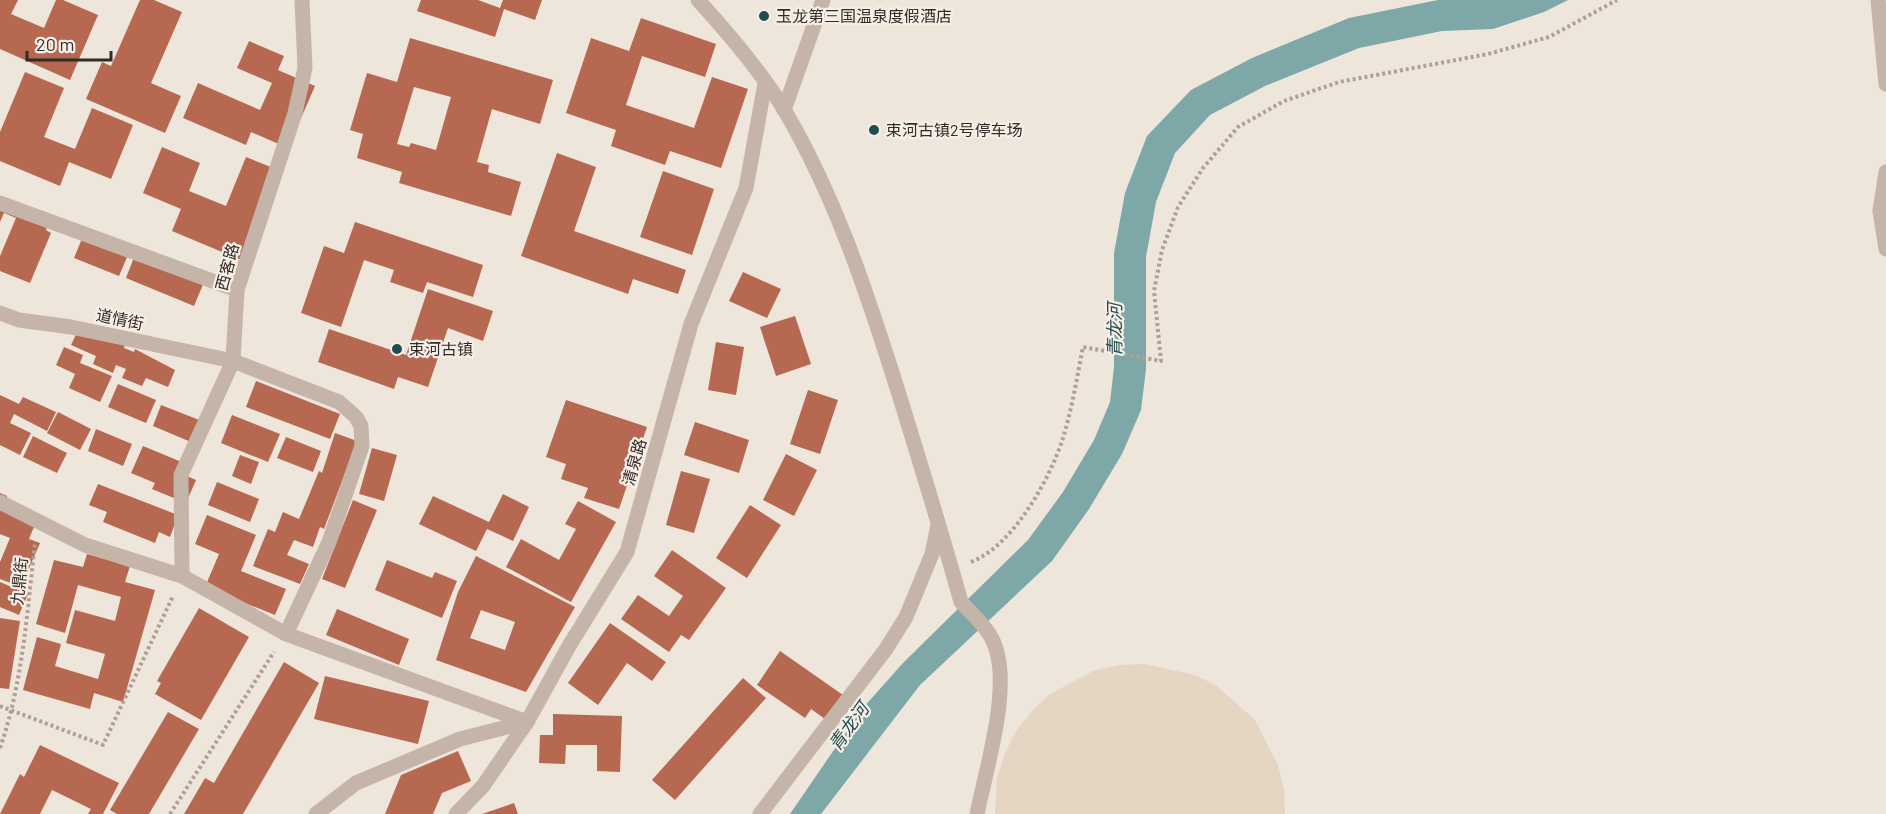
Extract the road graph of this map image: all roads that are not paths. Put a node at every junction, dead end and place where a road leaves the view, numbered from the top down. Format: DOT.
graph roads {
  1 [pos="302,0"];
  2 [pos="698,0"];
  3 [pos="823,0"];
  4 [pos="1878,0"];
  5 [pos="1883,37"];
  6 [pos="765,83"];
  7 [pos="1886,84"];
  8 [pos="784,110"];
  9 [pos="1886,172"];
  10 [pos="0,203"];
  11 [pos="1886,249"];
  12 [pos="237,290"];
  13 [pos="0,313"];
  14 [pos="233,361"];
  15 [pos="0,502"];
  16 [pos="939,522"];
  17 [pos="182,576"];
  18 [pos="286,634"];
  19 [pos="527,722"];
  20 [pos="316,814"];
  21 [pos="456,814"];
  22 [pos="760,814"];
  23 [pos="977,814"];
  1 -- 12 [label="street, 西客路"];
  2 -- 6 [label="street"];
  3 -- 8 [label="street"];
  4 -- 5 [label="street"];
  5 -- 7 [label="street"];
  6 -- 8 [label="street"];
  6 -- 19 [label="street, 清泉路"];
  8 -- 16 [label="street"];
  9 -- 11 [label="street"];
  10 -- 12 [label="street"];
  12 -- 14 [label="street, 西客路"];
  13 -- 14 [label="street, 道情街"];
  14 -- 17 [label="street, 西客路"];
  14 -- 18 [label="street, 道情街"];
  15 -- 17 [label="street"];
  16 -- 22 [label="street"];
  16 -- 23 [label="street"];
  17 -- 18 [label="street"];
  18 -- 19 [label="street"];
  19 -- 20 [label="street"];
  19 -- 21 [label="street, 清泉路"];
}
